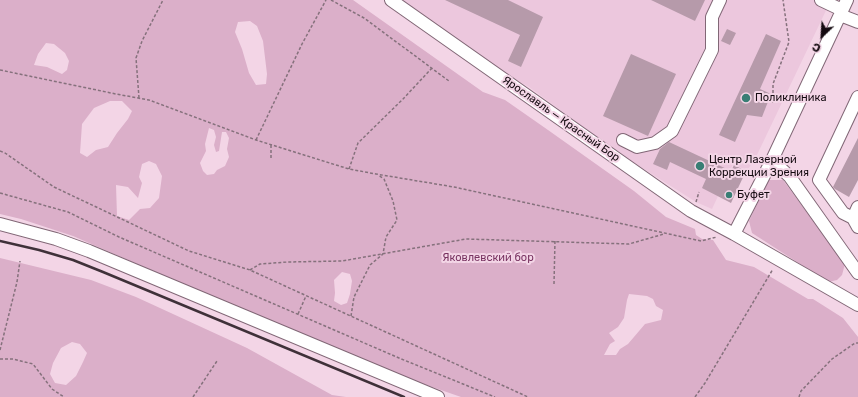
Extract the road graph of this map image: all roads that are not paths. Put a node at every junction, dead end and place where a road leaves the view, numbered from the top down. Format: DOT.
graph roads {
  1 [pos="390,0"];
  2 [pos="720,0"];
  3 [pos="821,0"];
  4 [pos="843,8"];
  5 [pos="858,22"];
  6 [pos="858,97"];
  7 [pos="623,140"];
  8 [pos="772,160"];
  9 [pos="856,218"];
  10 [pos="0,224"];
  11 [pos="734,234"];
  12 [pos="858,273"];
  13 [pos="858,305"];
  14 [pos="438,397"];
  1 -- 11 [label="street, Ярославль — Красный Бор"];
  2 -- 7 [label="street"];
  3 -- 4 [label="street"];
  4 -- 5 [label="street"];
  4 -- 8 [label="street"];
  6 -- 9 [label="street"];
  8 -- 11 [label="street"];
  8 -- 12 [label="street"];
  10 -- 14 [label="street"];
  11 -- 13 [label="street, Ярославль — Красный Бор"];
}
